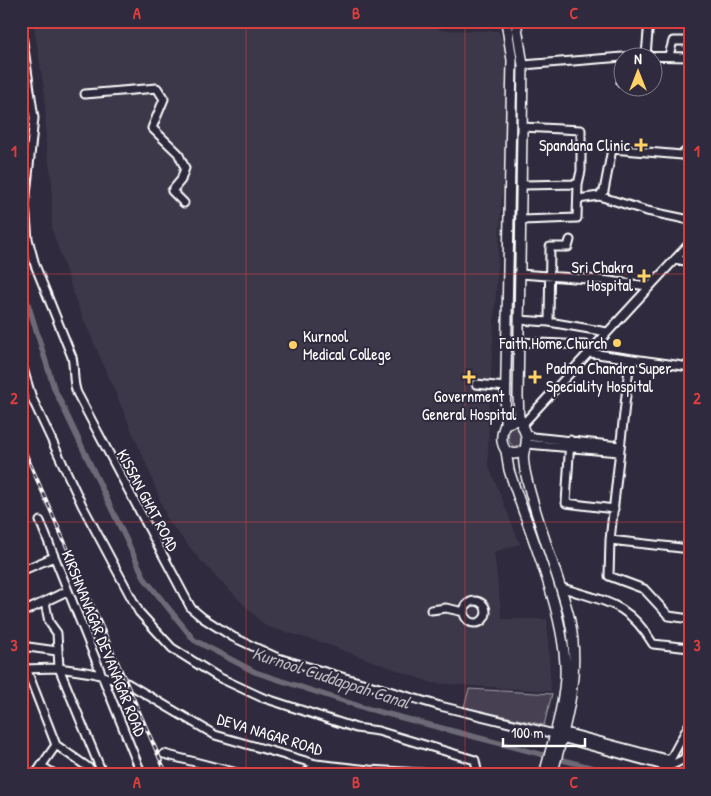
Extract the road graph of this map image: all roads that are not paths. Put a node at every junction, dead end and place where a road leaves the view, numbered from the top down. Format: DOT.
graph roads {
  1 [pos="507,21"];
  2 [pos="516,21"];
  3 [pos="649,21"];
  4 [pos="21,28"];
  5 [pos="690,41"];
  6 [pos="647,48"];
  7 [pos="664,55"];
  8 [pos="669,55"];
  9 [pos="690,56"];
  10 [pos="614,58"];
  11 [pos="523,65"];
  12 [pos="85,94"];
  13 [pos="522,128"];
  14 [pos="690,151"];
  15 [pos="578,184"];
  16 [pos="522,185"];
  17 [pos="599,196"];
  18 [pos="578,199"];
  19 [pos="184,203"];
  20 [pos="522,220"];
  21 [pos="690,220"];
  22 [pos="570,240"];
  23 [pos="690,243"];
  24 [pos="674,259"];
  25 [pos="690,262"];
  26 [pos="520,274"];
  27 [pos="550,276"];
  28 [pos="648,286"];
  29 [pos="519,320"];
  30 [pos="549,322"];
  31 [pos="607,332"];
  32 [pos="518,342"];
  33 [pos="591,352"];
  34 [pos="630,359"];
  35 [pos="21,362"];
  36 [pos="690,367"];
  37 [pos="476,384"];
  38 [pos="506,387"];
  39 [pos="521,422"];
  40 [pos="505,424"];
  41 [pos="526,434"];
  42 [pos="570,444"];
  43 [pos="525,448"];
  44 [pos="619,449"];
  45 [pos="506,451"];
  46 [pos="614,509"];
  47 [pos="40,521"];
  48 [pos="610,540"];
  49 [pos="690,549"];
  50 [pos="54,557"];
  51 [pos="21,571"];
  52 [pos="562,588"];
  53 [pos="67,590"];
  54 [pos="45,602"];
  55 [pos="431,610"];
  56 [pos="464,612"];
  57 [pos="21,613"];
  58 [pos="690,619"];
  59 [pos="21,646"];
  60 [pos="690,648"];
  61 [pos="57,651"];
  62 [pos="24,668"];
  63 [pos="59,668"];
  64 [pos="102,676"];
  65 [pos="690,723"];
  66 [pos="559,737"];
  67 [pos="56,745"];
  68 [pos="690,745"];
  69 [pos="164,754"];
  70 [pos="316,764"];
  71 [pos="41,766"];
  72 [pos="369,772"];
  73 [pos="36,775"];
  74 [pos="56,775"];
  75 [pos="99,775"];
  76 [pos="103,775"];
  77 [pos="142,775"];
  78 [pos="245,775"];
  79 [pos="304,775"];
  80 [pos="456,775"];
  81 [pos="478,775"];
  82 [pos="544,775"];
  83 [pos="552,775"];
  1 -- 38 [label="main road"];
  2 -- 11 [label="main road"];
  3 -- 6 [label="street"];
  4 -- 66 [label="street, KISSAN GHAT ROAD"];
  5 -- 8 [label="street"];
  7 -- 8 [label="street"];
  8 -- 9 [label="street"];
  10 -- 11 [label="street"];
  11 -- 13 [label="main road"];
  12 -- 19 [label="street"];
  13 -- 15 [label="street"];
  13 -- 16 [label="main road"];
  14 -- 17 [label="street"];
  15 -- 16 [label="street"];
  15 -- 18 [label="street"];
  16 -- 20 [label="main road"];
  17 -- 18 [label="street"];
  17 -- 21 [label="street"];
  18 -- 20 [label="street"];
  20 -- 26 [label="main road"];
  22 -- 27 [label="street"];
  23 -- 24 [label="street"];
  24 -- 25 [label="street"];
  24 -- 28 [label="street"];
  26 -- 27 [label="street"];
  26 -- 29 [label="main road"];
  27 -- 28 [label="street"];
  27 -- 30 [label="street"];
  28 -- 31 [label="street"];
  29 -- 30 [label="street"];
  29 -- 32 [label="main road"];
  30 -- 31 [label="street"];
  31 -- 33 [label="street"];
  32 -- 33 [label="street"];
  32 -- 39 [label="main road"];
  33 -- 34 [label="street"];
  33 -- 39 [label="street"];
  34 -- 36 [label="street"];
  34 -- 44 [label="street"];
  35 -- 81 [label="street"];
  37 -- 38 [label="street"];
  38 -- 40 [label="main road"];
  39 -- 40 [label="main road"];
  39 -- 41 [label="main road"];
  40 -- 45 [label="main road"];
  41 -- 42 [label="street"];
  41 -- 43 [label="main road"];
  42 -- 43 [label="street"];
  42 -- 44 [label="street"];
  42 -- 46 [label="street"];
  43 -- 45 [label="main road"];
  43 -- 52 [label="main road"];
  44 -- 46 [label="street"];
  45 -- 66 [label="main road"];
  46 -- 48 [label="street"];
  47 -- 50 [label="street, KIRSHNANAGAR DEVANAGAR ROAD"];
  48 -- 49 [label="street"];
  48 -- 58 [label="street"];
  50 -- 51 [label="street"];
  50 -- 53 [label="street, KIRSHNANAGAR DEVANAGAR ROAD"];
  52 -- 60 [label="street"];
  52 -- 66 [label="main road"];
  53 -- 54 [label="street"];
  53 -- 64 [label="street, KIRSHNANAGAR DEVANAGAR ROAD"];
  54 -- 57 [label="street"];
  54 -- 61 [label="street"];
  55 -- 56 [label="street"];
  59 -- 61 [label="street"];
  61 -- 63 [label="street"];
  62 -- 63 [label="street, DEVA NAGAR ROAD"];
  62 -- 67 [label="street"];
  63 -- 64 [label="street, DEVA NAGAR ROAD"];
  63 -- 76 [label="street"];
  64 -- 70 [label="street, DEVA NAGAR ROAD"];
  64 -- 77 [label="street, KIRSHNANAGAR DEVANAGAR ROAD"];
  65 -- 66 [label="street"];
  66 -- 68 [label="street"];
  66 -- 82 [label="main road"];
  66 -- 83 [label="main road"];
  67 -- 71 [label="street"];
  67 -- 75 [label="street"];
  69 -- 78 [label="street"];
  70 -- 72 [label="street, DEVA NAGAR ROAD"];
  70 -- 79 [label="street"];
  71 -- 73 [label="street"];
  71 -- 74 [label="street"];
  72 -- 80 [label="street, DEVA NAGAR ROAD"];
}
